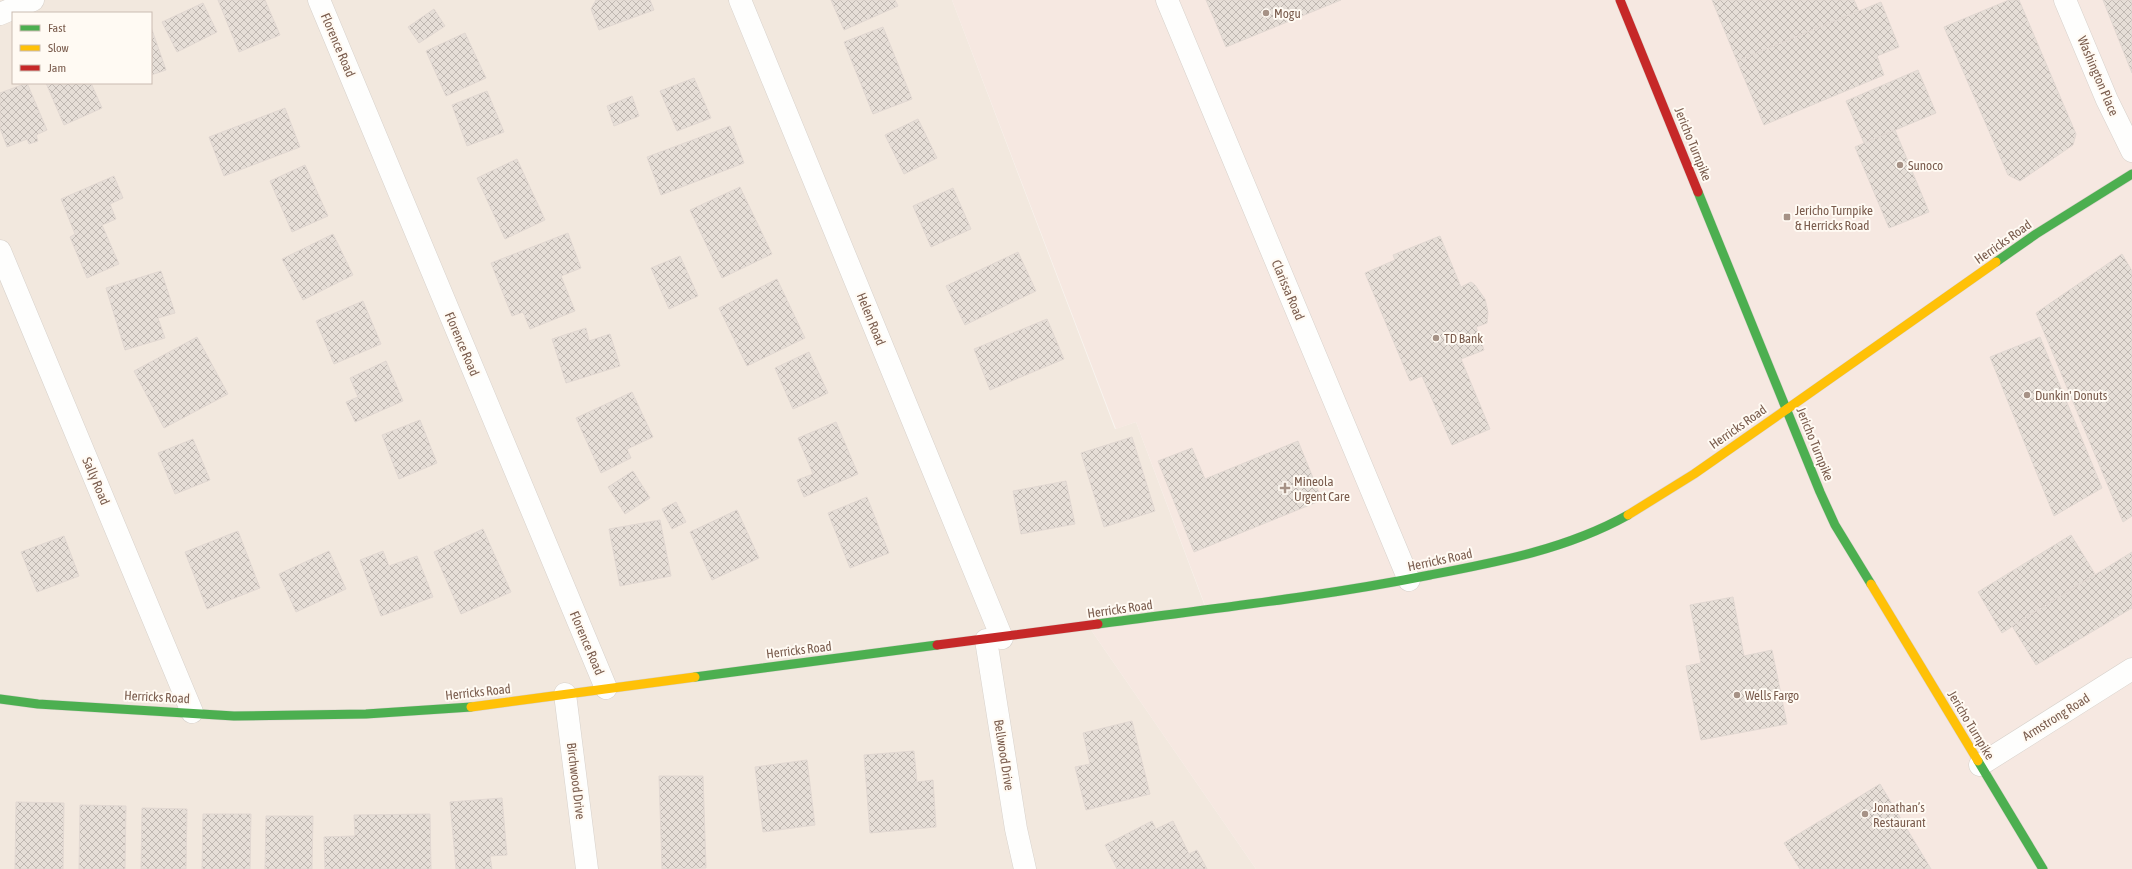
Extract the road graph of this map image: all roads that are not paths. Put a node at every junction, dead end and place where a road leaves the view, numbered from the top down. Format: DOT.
graph roads {
  1 [pos="33,0"];
  2 [pos="319,0"];
  3 [pos="740,0"];
  4 [pos="1167,0"];
  5 [pos="1620,0"];
  6 [pos="2065,0"];
  7 [pos="0,14"];
  8 [pos="2132,151"];
  9 [pos="2132,174"];
  10 [pos="0,251"];
  11 [pos="1787,409"];
  12 [pos="1409,580"];
  13 [pos="994,639"];
  14 [pos="2132,669"];
  15 [pos="606,688"];
  16 [pos="565,694"];
  17 [pos="0,699"];
  18 [pos="192,712"];
  19 [pos="1980,765"];
  20 [pos="587,869"];
  21 [pos="1025,869"];
  22 [pos="2043,869"];
  1 -- 7 [label="street"];
  2 -- 15 [label="street, Florence Road"];
  3 -- 13 [label="street, Helen Road"];
  4 -- 12 [label="street, Clarissa Road"];
  5 -- 11 [label="main road, Jericho Turnpike"];
  6 -- 8 [label="street, Washington Place"];
  9 -- 11 [label="main road, Herricks Road"];
  10 -- 18 [label="street, Sally Road"];
  11 -- 12 [label="main road, Herricks Road"];
  11 -- 19 [label="main road, Jericho Turnpike"];
  12 -- 13 [label="main road, Herricks Road"];
  13 -- 15 [label="main road, Herricks Road"];
  13 -- 21 [label="street, Bellwood Drive"];
  14 -- 19 [label="street, Armstrong Road"];
  15 -- 16 [label="main road, Herricks Road"];
  16 -- 18 [label="main road, Herricks Road"];
  16 -- 20 [label="street, Birchwood Drive"];
  17 -- 18 [label="main road, Herricks Road"];
  19 -- 22 [label="main road, Jericho Turnpike"];
}
